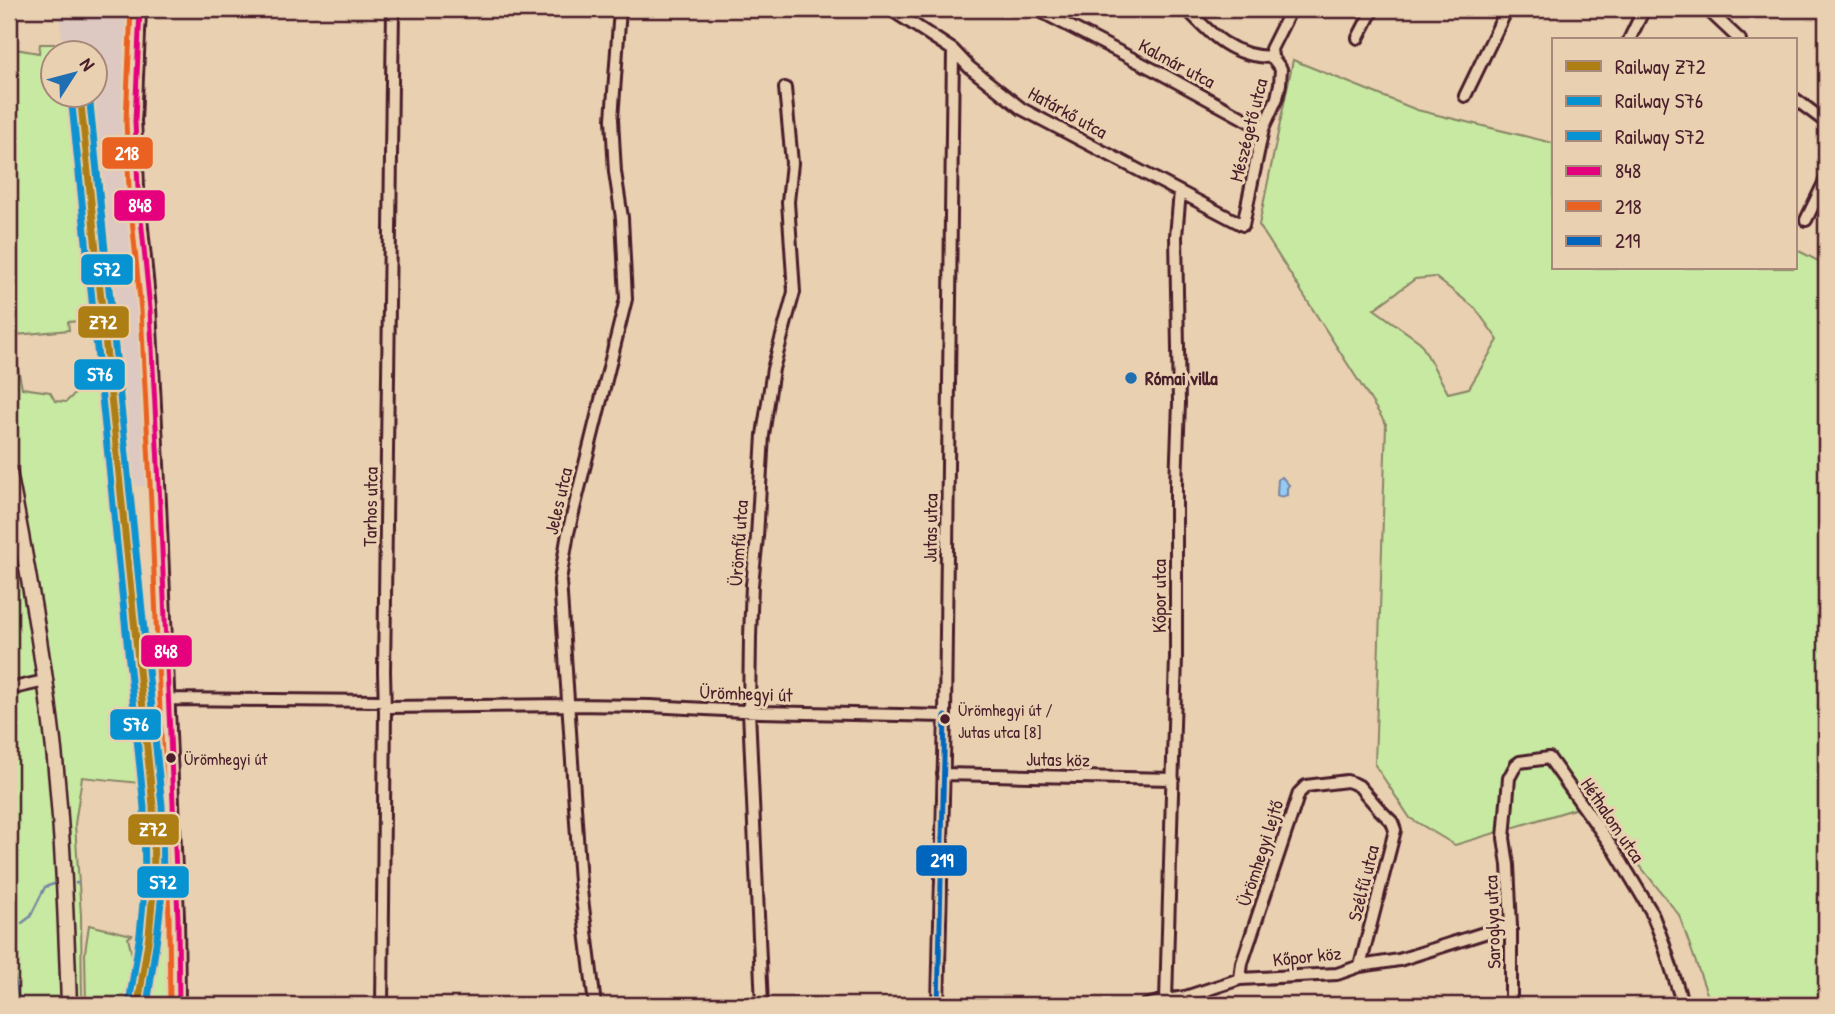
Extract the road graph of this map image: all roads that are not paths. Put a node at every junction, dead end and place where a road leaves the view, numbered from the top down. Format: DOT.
graph roads {
  1 [pos="140,9"];
  2 [pos="393,9"];
  3 [pos="620,9"];
  4 [pos="890,9"];
  5 [pos="1036,9"];
  6 [pos="1187,9"];
  7 [pos="1291,9"];
  8 [pos="1373,9"];
  9 [pos="1507,9"];
  10 [pos="1644,9"];
  11 [pos="1707,9"];
  12 [pos="1358,38"];
  13 [pos="1630,38"];
  14 [pos="1738,38"];
  15 [pos="953,50"];
  16 [pos="1272,57"];
  17 [pos="785,88"];
  18 [pos="1465,96"];
  19 [pos="1797,100"];
  20 [pos="1826,122"];
  21 [pos="1263,129"];
  22 [pos="1826,179"];
  23 [pos="1181,192"];
  24 [pos="1806,220"];
  25 [pos="1243,225"];
  26 [pos="9,472"];
  27 [pos="45,681"];
  28 [pos="9,690"];
  29 [pos="169,699"];
  30 [pos="385,704"];
  31 [pos="568,705"];
  32 [pos="750,711"];
  33 [pos="945,716"];
  34 [pos="943,774"];
  35 [pos="1173,779"];
  36 [pos="1353,783"];
  37 [pos="1504,838"];
  38 [pos="1511,927"];
  39 [pos="1360,966"];
  40 [pos="1240,979"];
  41 [pos="1166,1000"];
  42 [pos="69,1005"];
  43 [pos="179,1005"];
  44 [pos="382,1005"];
  45 [pos="595,1005"];
  46 [pos="762,1005"];
  47 [pos="938,1005"];
  48 [pos="1146,1005"];
  49 [pos="1511,1005"];
  50 [pos="1683,1005"];
  1 -- 29 [label="street"];
  2 -- 30 [label="street, Tarhos utca"];
  3 -- 31 [label="street, Jeles utca"];
  4 -- 15 [label="street, Határkő utca"];
  5 -- 21 [label="street, Kalmár utca"];
  6 -- 16 [label="street"];
  7 -- 16 [label="street, Mészégető utca"];
  8 -- 12 [label="street"];
  9 -- 18 [label="street"];
  10 -- 13 [label="street"];
  11 -- 14 [label="street"];
  15 -- 23 [label="street, Határkő utca"];
  15 -- 33 [label="street, Jutas utca"];
  16 -- 21 [label="street, Mészégető utca"];
  17 -- 32 [label="street, Ürömfű utca"];
  19 -- 20 [label="street"];
  21 -- 25 [label="street, Mészégető utca"];
  22 -- 24 [label="street"];
  23 -- 25 [label="street, Határkő utca"];
  23 -- 35 [label="street, Kőpor utca"];
  26 -- 27 [label="main road"];
  27 -- 28 [label="street"];
  27 -- 42 [label="main road"];
  29 -- 30 [label="street, Ürömhegyi út"];
  29 -- 43 [label="street"];
  30 -- 31 [label="street, Ürömhegyi út"];
  30 -- 44 [label="street, Tarhos utca"];
  31 -- 32 [label="street, Ürömhegyi út"];
  31 -- 45 [label="street, Jeles utca"];
  32 -- 33 [label="street, Ürömhegyi út"];
  32 -- 46 [label="street, Ürömfű utca"];
  33 -- 34 [label="street, Jutas utca"];
  34 -- 35 [label="street, Jutas köz"];
  34 -- 47 [label="street, Jutas utca"];
  35 -- 41 [label="street, Kőpor utca"];
  36 -- 39 [label="street, Szélfű utca"];
  36 -- 40 [label="street, Ürömhegyi lejtő"];
  37 -- 38 [label="street, Saroglya utca"];
  37 -- 50 [label="street, Héthalom utca"];
  38 -- 39 [label="street, Kőpor köz"];
  38 -- 49 [label="street, Saroglya utca"];
  39 -- 40 [label="street, Kőpor köz"];
  40 -- 41 [label="street, Kőpor köz"];
  41 -- 48 [label="street, Kőpor köz"];
}
